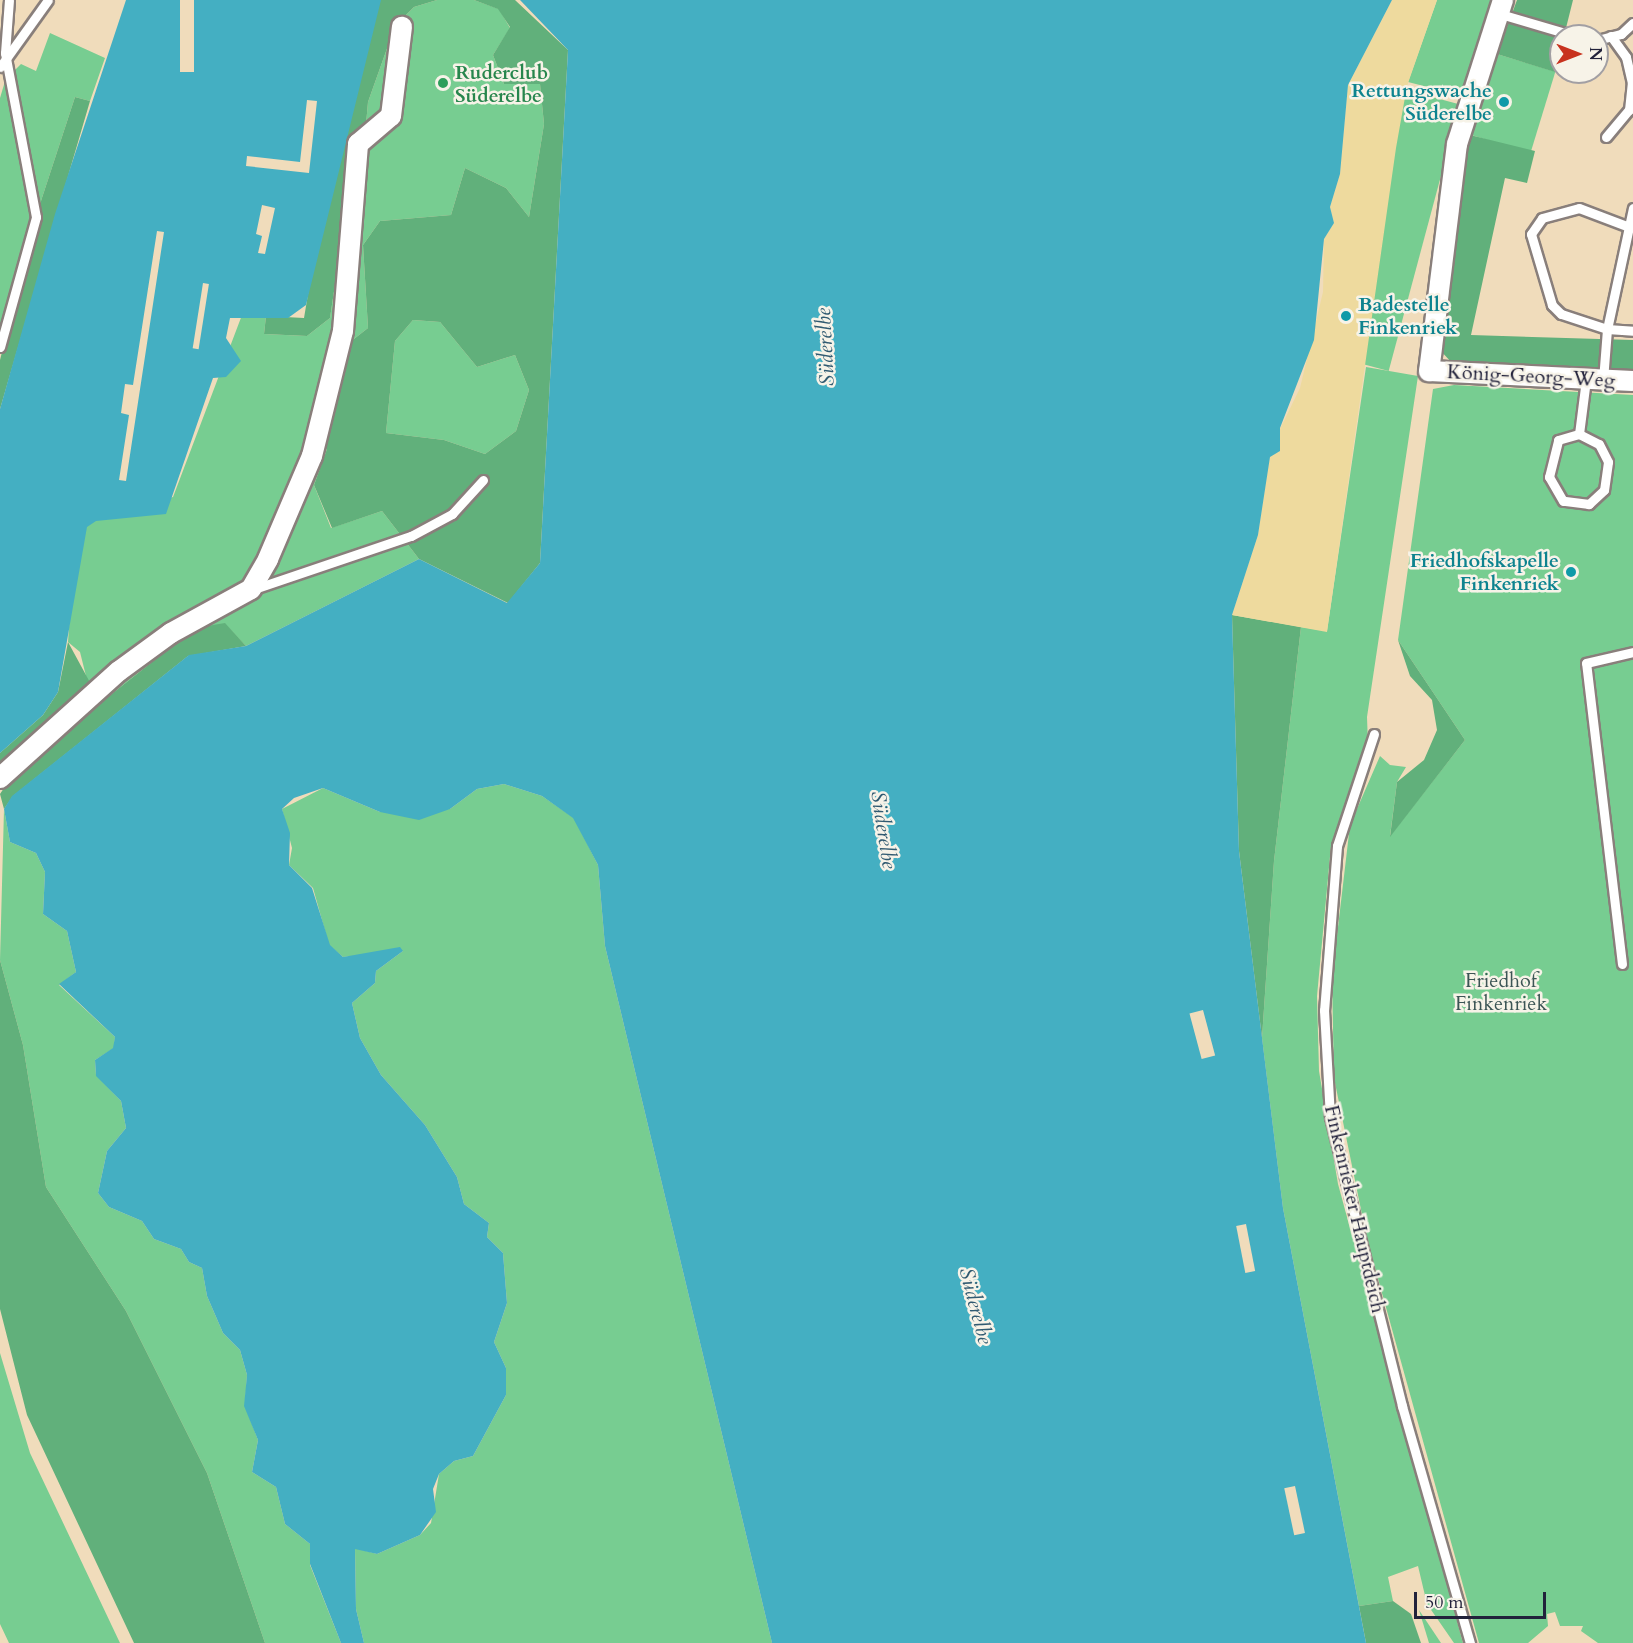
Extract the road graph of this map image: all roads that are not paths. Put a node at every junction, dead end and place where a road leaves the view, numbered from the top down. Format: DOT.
graph roads {
  1 [pos="9,0"];
  2 [pos="48,0"];
  3 [pos="1500,6"];
  4 [pos="1633,22"];
  5 [pos="1549,26"];
  6 [pos="402,27"];
  7 [pos="1611,36"];
  8 [pos="5,53"];
  9 [pos="0,68"];
  10 [pos="1606,138"];
  11 [pos="1633,208"];
  12 [pos="1629,227"];
  13 [pos="1607,329"];
  14 [pos="1633,331"];
  15 [pos="0,347"];
  16 [pos="1594,379"];
  17 [pos="1633,381"];
  18 [pos="1579,434"];
  19 [pos="483,480"];
  20 [pos="251,589"];
  21 [pos="1633,652"];
  22 [pos="1374,734"];
  23 [pos="0,778"];
  24 [pos="1622,964"];
  25 [pos="1470,1643"];
  1 -- 8 [label="lane"];
  2 -- 8 [label="lane"];
  3 -- 5 [label="lane"];
  3 -- 16 [label="street, König-Georg-Weg"];
  4 -- 7 [label="lane"];
  6 -- 20 [label="street"];
  7 -- 10 [label="lane"];
  8 -- 9 [label="lane"];
  8 -- 15 [label="lane"];
  11 -- 12 [label="lane"];
  12 -- 13 [label="lane"];
  12 -- 13 [label="lane"];
  13 -- 14 [label="lane"];
  13 -- 16 [label="lane"];
  16 -- 17 [label="street, König-Georg-Weg"];
  16 -- 18 [label="lane"];
  18 -- 18 [label="lane"];
  19 -- 20 [label="lane"];
  20 -- 23 [label="street"];
  21 -- 24 [label="lane"];
  22 -- 25 [label="lane, Finkenrieker Hauptdeich"];
}
